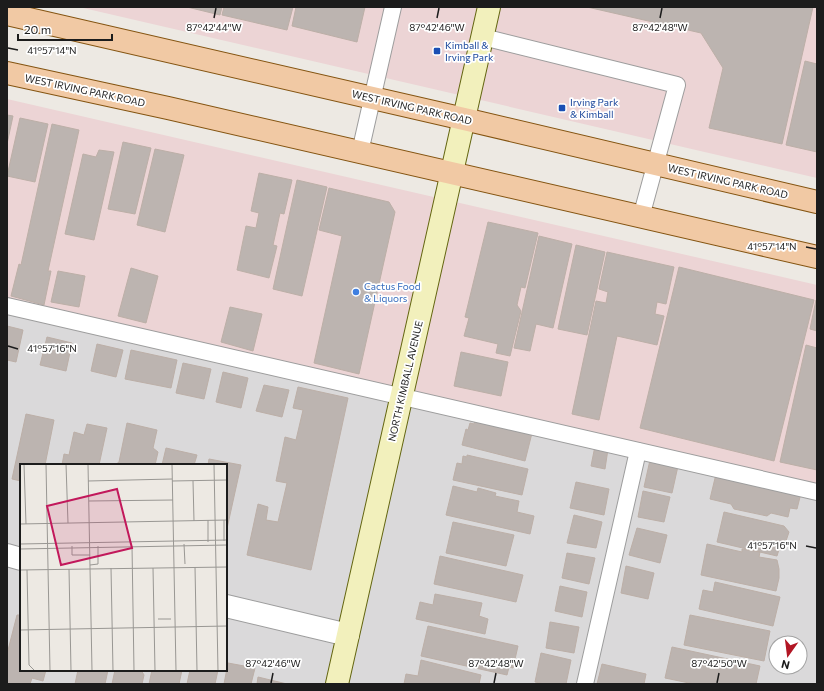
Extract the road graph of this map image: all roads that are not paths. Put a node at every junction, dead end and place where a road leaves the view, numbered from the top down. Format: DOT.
graph roads {
  1 [pos="393,7"];
  2 [pos="489,7"];
  3 [pos="7,14"];
  4 [pos="483,37"];
  5 [pos="7,73"];
  6 [pos="372,97"];
  7 [pos="464,118"];
  8 [pos="360,152"];
  9 [pos="655,164"];
  10 [pos="452,173"];
  11 [pos="817,202"];
  12 [pos="641,216"];
  13 [pos="817,257"];
  14 [pos="7,306"];
  15 [pos="401,396"];
  16 [pos="638,451"];
  17 [pos="817,492"];
  18 [pos="7,556"];
  19 [pos="20,559"];
  20 [pos="227,606"];
  21 [pos="348,635"];
  22 [pos="337,684"];
  23 [pos="585,684"];
  1 -- 6 [label="lane"];
  2 -- 4 [label="street, NORTH KIMBALL AVENUE"];
  3 -- 6 [label="main road, WEST IRVING PARK ROAD"];
  4 -- 7 [label="street, NORTH KIMBALL AVENUE"];
  4 -- 9 [label="lane"];
  5 -- 8 [label="main road, WEST IRVING PARK ROAD"];
  6 -- 7 [label="main road, WEST IRVING PARK ROAD"];
  6 -- 8 [label="lane"];
  7 -- 9 [label="main road, WEST IRVING PARK ROAD"];
  7 -- 10 [label="street, NORTH KIMBALL AVENUE"];
  8 -- 10 [label="main road, WEST IRVING PARK ROAD"];
  9 -- 11 [label="main road, WEST IRVING PARK ROAD"];
  9 -- 12 [label="lane"];
  10 -- 12 [label="main road, WEST IRVING PARK ROAD"];
  10 -- 15 [label="street, NORTH KIMBALL AVENUE"];
  12 -- 13 [label="main road, WEST IRVING PARK ROAD"];
  14 -- 15 [label="lane"];
  15 -- 16 [label="lane"];
  15 -- 21 [label="street, NORTH KIMBALL AVENUE"];
  16 -- 17 [label="lane"];
  16 -- 23 [label="lane"];
  18 -- 19 [label="street"];
  20 -- 21 [label="street"];
  21 -- 22 [label="street, NORTH KIMBALL AVENUE"];
}
